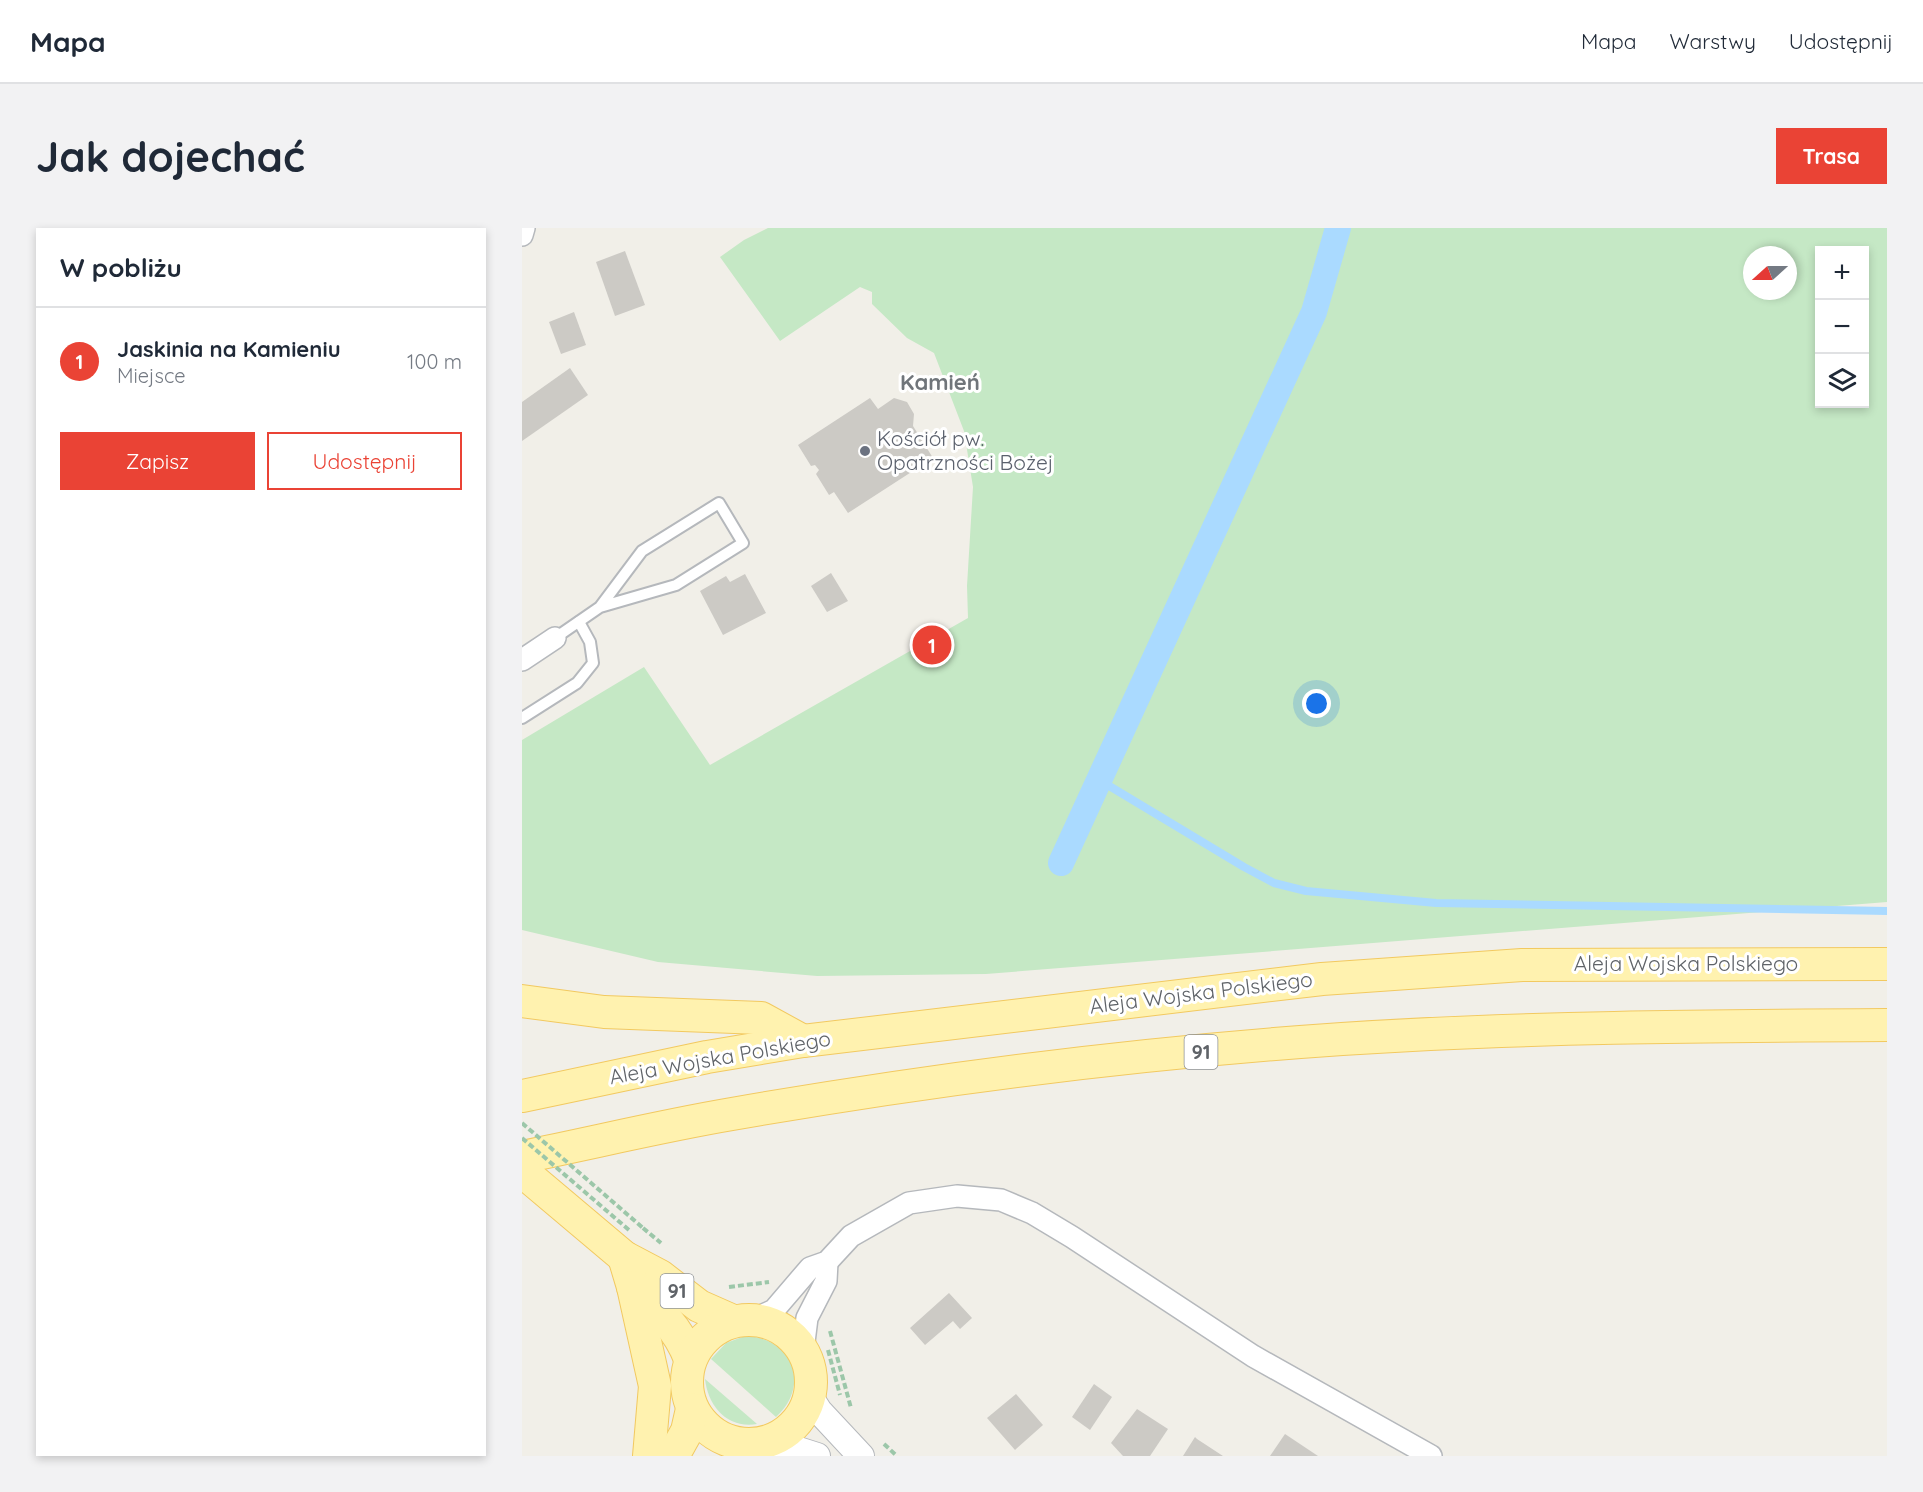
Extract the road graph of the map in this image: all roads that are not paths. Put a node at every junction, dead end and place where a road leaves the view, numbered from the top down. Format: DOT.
graph roads {
  1 [pos="524,228"];
  2 [pos="522,235"];
  3 [pos="600,607"];
  4 [pos="579,622"];
  5 [pos="555,638"];
  6 [pos="522,660"];
  7 [pos="522,718"];
  8 [pos="1887,964"];
  9 [pos="522,1001"];
  10 [pos="1887,1024"];
  11 [pos="803,1041"];
  12 [pos="522,1096"];
  13 [pos="522,1157"];
  14 [pos="522,1171"];
  15 [pos="626,1243"];
  16 [pos="827,1262"];
  17 [pos="633,1287"];
  18 [pos="744,1320"];
  19 [pos="803,1350"];
  20 [pos="690,1359"];
  21 [pos="810,1397"];
  22 [pos="692,1408"];
  23 [pos="770,1441"];
  24 [pos="724,1450"];
  25 [pos="649,1456"];
  26 [pos="674,1456"];
  27 [pos="817,1456"];
  28 [pos="861,1456"];
  29 [pos="1431,1456"];
  1 -- 2 [label="street"];
  3 -- 3 [label="lane"];
  3 -- 4 [label="lane"];
  4 -- 5 [label="lane"];
  4 -- 7 [label="lane"];
  5 -- 6 [label="street"];
  8 -- 11 [label="main road, Aleja Wojska Polskiego"];
  9 -- 11 [label="main road"];
  10 -- 13 [label="main road, 91"];
  11 -- 12 [label="main road, Aleja Wojska Polskiego"];
  14 -- 15 [label="main road, 91"];
  15 -- 17 [label="main road, 91"];
  15 -- 18 [label="main road, 91"];
  16 -- 18 [label="street"];
  16 -- 19 [label="street"];
  16 -- 29 [label="street"];
  17 -- 20 [label="main road, 91"];
  17 -- 25 [label="main road"];
  18 -- 19 [label="main road, 91"];
  18 -- 20 [label="main road, 91"];
  19 -- 21 [label="main road"];
  20 -- 22 [label="main road"];
  21 -- 23 [label="main road"];
  21 -- 28 [label="street"];
  22 -- 24 [label="main road"];
  22 -- 26 [label="main road"];
  23 -- 24 [label="main road"];
  23 -- 27 [label="street"];
}
